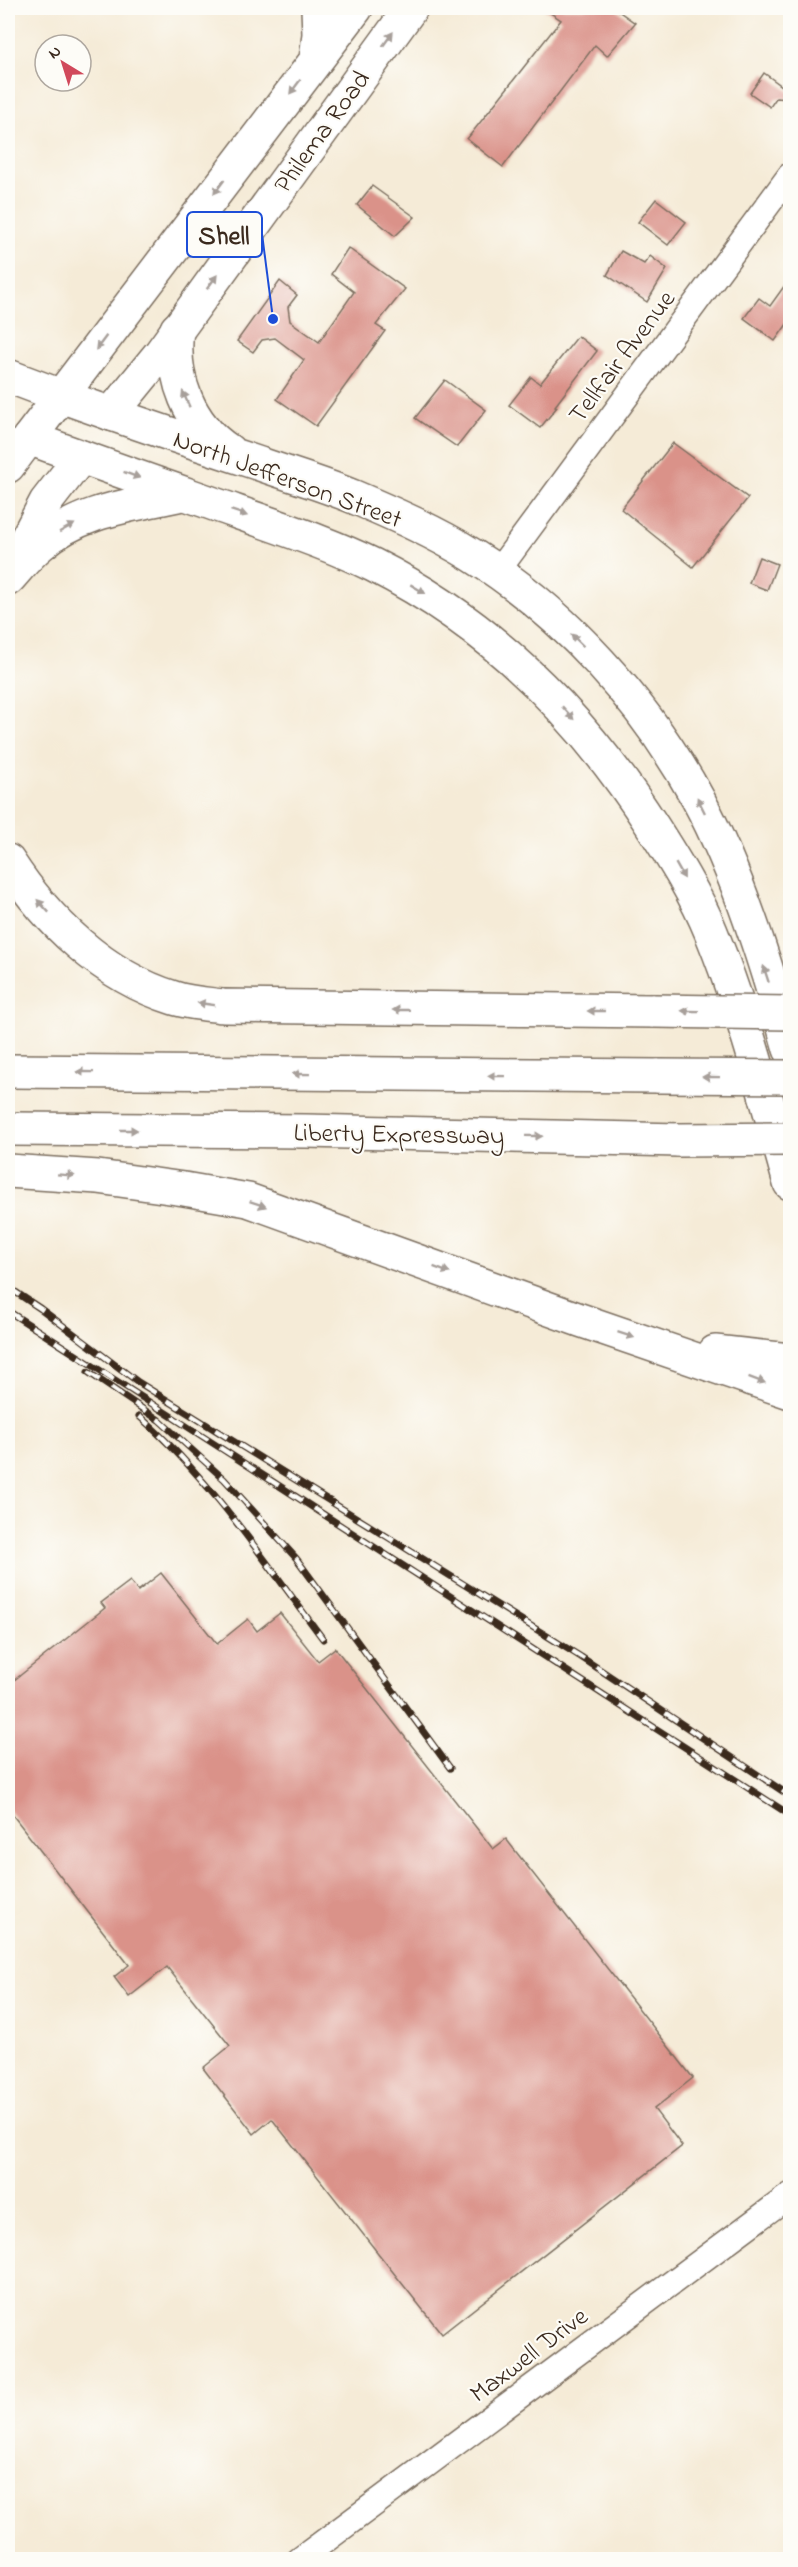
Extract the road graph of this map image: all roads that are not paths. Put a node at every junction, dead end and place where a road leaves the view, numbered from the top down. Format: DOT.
graph roads {
  1 [pos="318,8"];
  2 [pos="356,8"];
  3 [pos="411,8"];
  4 [pos="316,60"];
  5 [pos="790,175"];
  6 [pos="177,329"];
  7 [pos="8,376"];
  8 [pos="61,396"];
  9 [pos="111,414"];
  10 [pos="18,434"];
  11 [pos="81,457"];
  12 [pos="238,457"];
  13 [pos="8,466"];
  14 [pos="183,494"];
  15 [pos="497,572"];
  16 [pos="8,574"];
  17 [pos="8,579"];
  18 [pos="8,861"];
  19 [pos="790,1013"];
  20 [pos="790,1049"];
  21 [pos="8,1071"];
  22 [pos="790,1077"];
  23 [pos="8,1130"];
  24 [pos="790,1139"];
  25 [pos="8,1171"];
  26 [pos="790,1182"];
  27 [pos="662,1347"];
  28 [pos="790,1360"];
  29 [pos="790,1392"];
  30 [pos="790,2195"];
  31 [pos="299,2559"];
  1 -- 4 [label="main road"];
  2 -- 4 [label="main road, Philema Road"];
  6 -- 3 [label="main road, Philema Road, one-way"];
  4 -- 8 [label="main road, Philema Road, one-way"];
  5 -- 15 [label="street, Tellfair Avenue"];
  6 -- 9 [label="main road, Philema Road"];
  12 -- 6 [label="main road, one-way"];
  7 -- 8 [label="main road, North Jefferson Street"];
  8 -- 9 [label="main road, North Jefferson Street"];
  8 -- 10 [label="main road, Philema Road"];
  9 -- 11 [label="main road, Philema Road"];
  9 -- 12 [label="main road, North Jefferson Street"];
  10 -- 11 [label="main road, North Jefferson Street"];
  10 -- 13 [label="main road, Philema Road"];
  11 -- 14 [label="main road, North Jefferson Street, one-way"];
  11 -- 16 [label="main road, Philema Road"];
  12 -- 15 [label="main road, North Jefferson Street"];
  17 -- 14 [label="main road, one-way"];
  14 -- 26 [label="main road, North Jefferson Street, one-way"];
  20 -- 15 [label="main road, North Jefferson Street, one-way"];
  19 -- 18 [label="main road, one-way, bridge"];
  22 -- 21 [label="main road, one-way, bridge"];
  23 -- 24 [label="main road, Liberty Expressway, one-way, bridge"];
  25 -- 27 [label="main road, one-way"];
  27 -- 28 [label="main road"];
  27 -- 29 [label="main road, one-way"];
  30 -- 31 [label="street, Maxwell Drive"];
}
